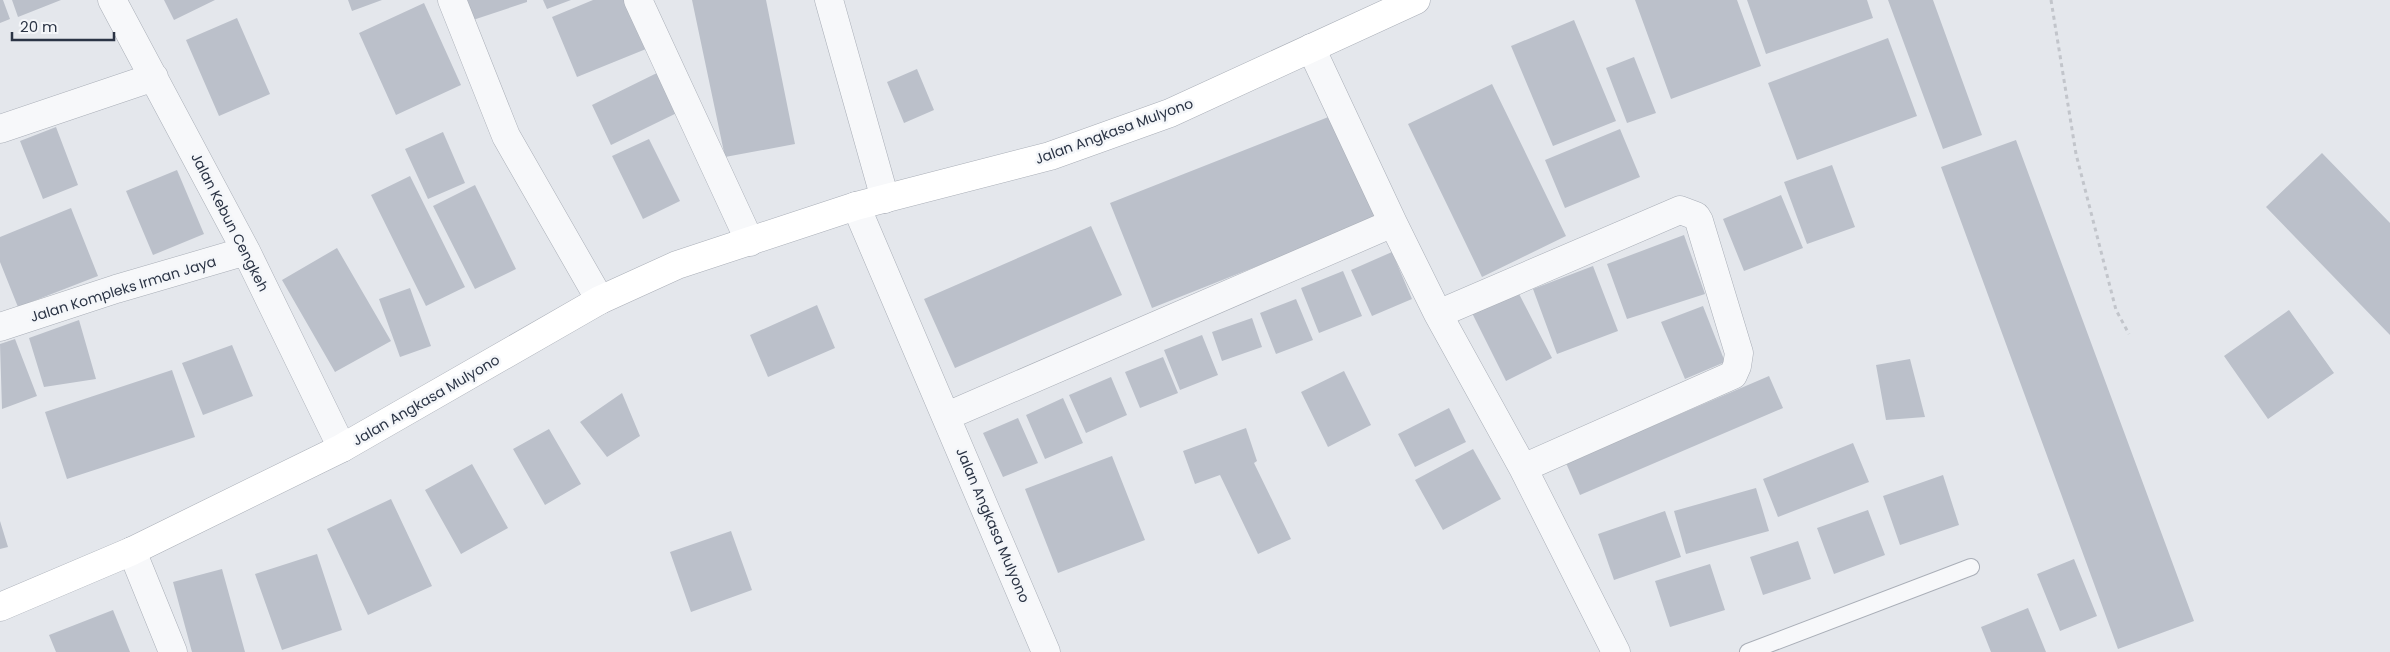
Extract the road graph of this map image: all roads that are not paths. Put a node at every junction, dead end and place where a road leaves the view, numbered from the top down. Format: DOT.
graph roads {
  1 [pos="112,0"];
  2 [pos="452,0"];
  3 [pos="638,0"];
  4 [pos="829,0"];
  5 [pos="1408,2"];
  6 [pos="1311,48"];
  7 [pos="154,77"];
  8 [pos="0,129"];
  9 [pos="885,198"];
  10 [pos="856,206"];
  11 [pos="1393,224"];
  12 [pos="750,242"];
  13 [pos="246,251"];
  14 [pos="600,300"];
  15 [pos="1438,314"];
  16 [pos="0,327"];
  17 [pos="947,416"];
  18 [pos="342,448"];
  19 [pos="1523,468"];
  20 [pos="132,551"];
  21 [pos="1971,566"];
  22 [pos="0,607"];
  23 [pos="173,652"];
  24 [pos="1046,652"];
  25 [pos="1616,652"];
  26 [pos="1748,652"];
  1 -- 7 [label="street, Jalan Kebun Cengkeh"];
  2 -- 14 [label="street"];
  3 -- 12 [label="street"];
  4 -- 9 [label="street"];
  5 -- 6 [label="main road, Jalan Angkasa Mulyono"];
  6 -- 9 [label="main road, Jalan Angkasa Mulyono"];
  6 -- 11 [label="street"];
  7 -- 8 [label="street"];
  7 -- 13 [label="street, Jalan Kebun Cengkeh"];
  9 -- 10 [label="main road, Jalan Angkasa Mulyono"];
  10 -- 12 [label="main road, Jalan Angkasa Mulyono"];
  10 -- 17 [label="street, Jalan Angkasa Mulyono"];
  11 -- 15 [label="street"];
  11 -- 17 [label="street"];
  12 -- 14 [label="main road, Jalan Angkasa Mulyono"];
  13 -- 16 [label="street, Jalan Kompleks Irman Jaya"];
  13 -- 18 [label="street, Jalan Kebun Cengkeh"];
  14 -- 18 [label="main road, Jalan Angkasa Mulyono"];
  15 -- 19 [label="street"];
  15 -- 19 [label="street"];
  17 -- 24 [label="street, Jalan Angkasa Mulyono"];
  18 -- 20 [label="main road, Jalan Angkasa Mulyono"];
  19 -- 25 [label="street"];
  20 -- 22 [label="main road, Jalan Angkasa Mulyono"];
  20 -- 23 [label="street"];
  21 -- 26 [label="lane"];
}
